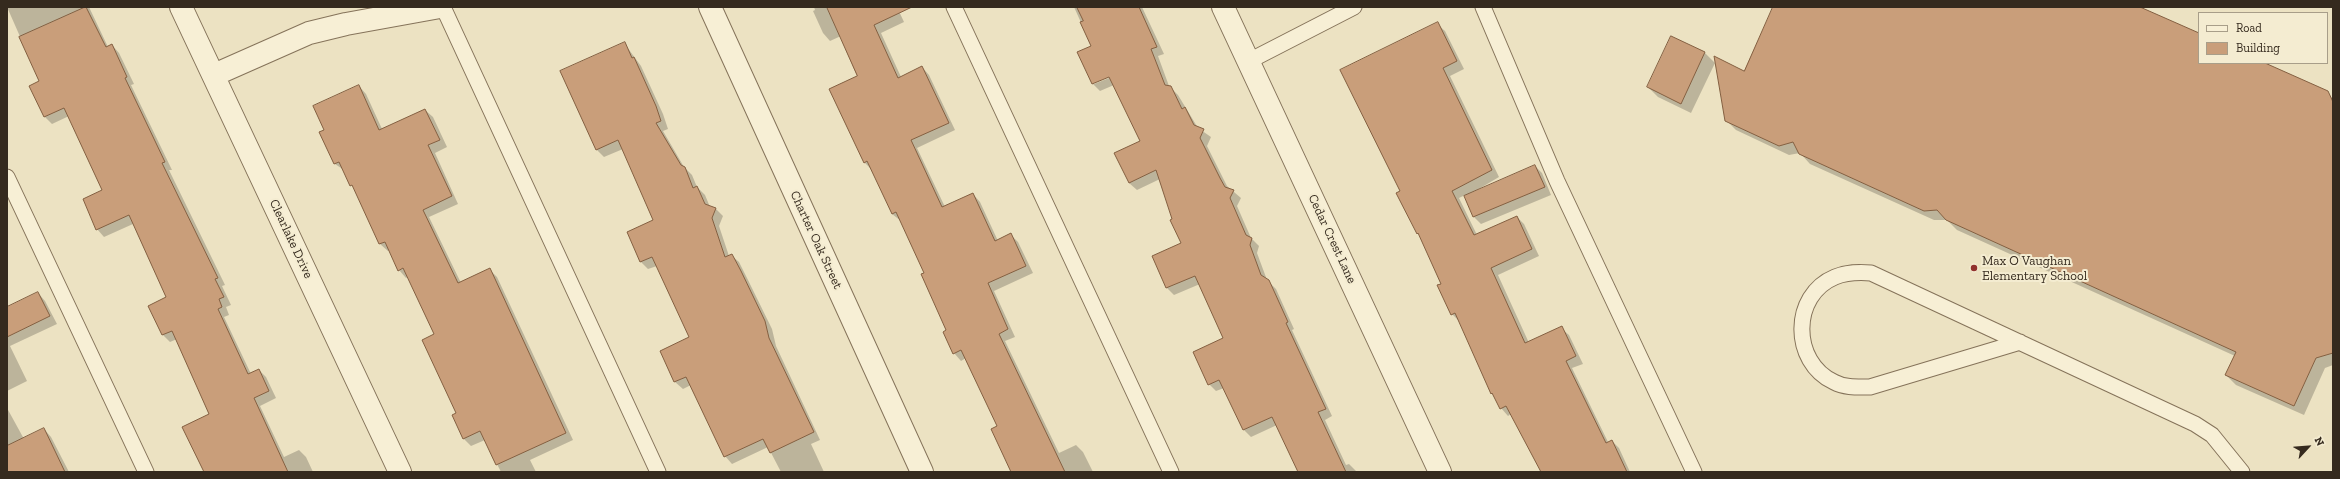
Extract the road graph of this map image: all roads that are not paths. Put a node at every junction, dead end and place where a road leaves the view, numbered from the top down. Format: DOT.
graph roads {
  1 [pos="181,7"];
  2 [pos="440,7"];
  3 [pos="443,7"];
  4 [pos="710,7"];
  5 [pos="954,7"];
  6 [pos="1223,7"];
  7 [pos="1354,7"];
  8 [pos="1483,7"];
  9 [pos="1249,61"];
  10 [pos="214,75"];
  11 [pos="7,177"];
  12 [pos="2020,342"];
  13 [pos="146,472"];
  14 [pos="400,472"];
  15 [pos="658,472"];
  16 [pos="922,472"];
  17 [pos="1172,472"];
  18 [pos="1440,472"];
  19 [pos="1694,472"];
  20 [pos="2242,472"];
  1 -- 10 [label="street, Clearlake Drive"];
  2 -- 10 [label="street"];
  3 -- 15 [label="lane"];
  4 -- 16 [label="street, Charter Oak Street"];
  5 -- 17 [label="lane"];
  6 -- 9 [label="street, Cedar Crest Lane"];
  7 -- 9 [label="lane"];
  8 -- 19 [label="lane"];
  9 -- 18 [label="street, Cedar Crest Lane"];
  10 -- 14 [label="street, Clearlake Drive"];
  11 -- 13 [label="lane"];
  12 -- 12 [label="lane"];
  12 -- 20 [label="lane"];
}
